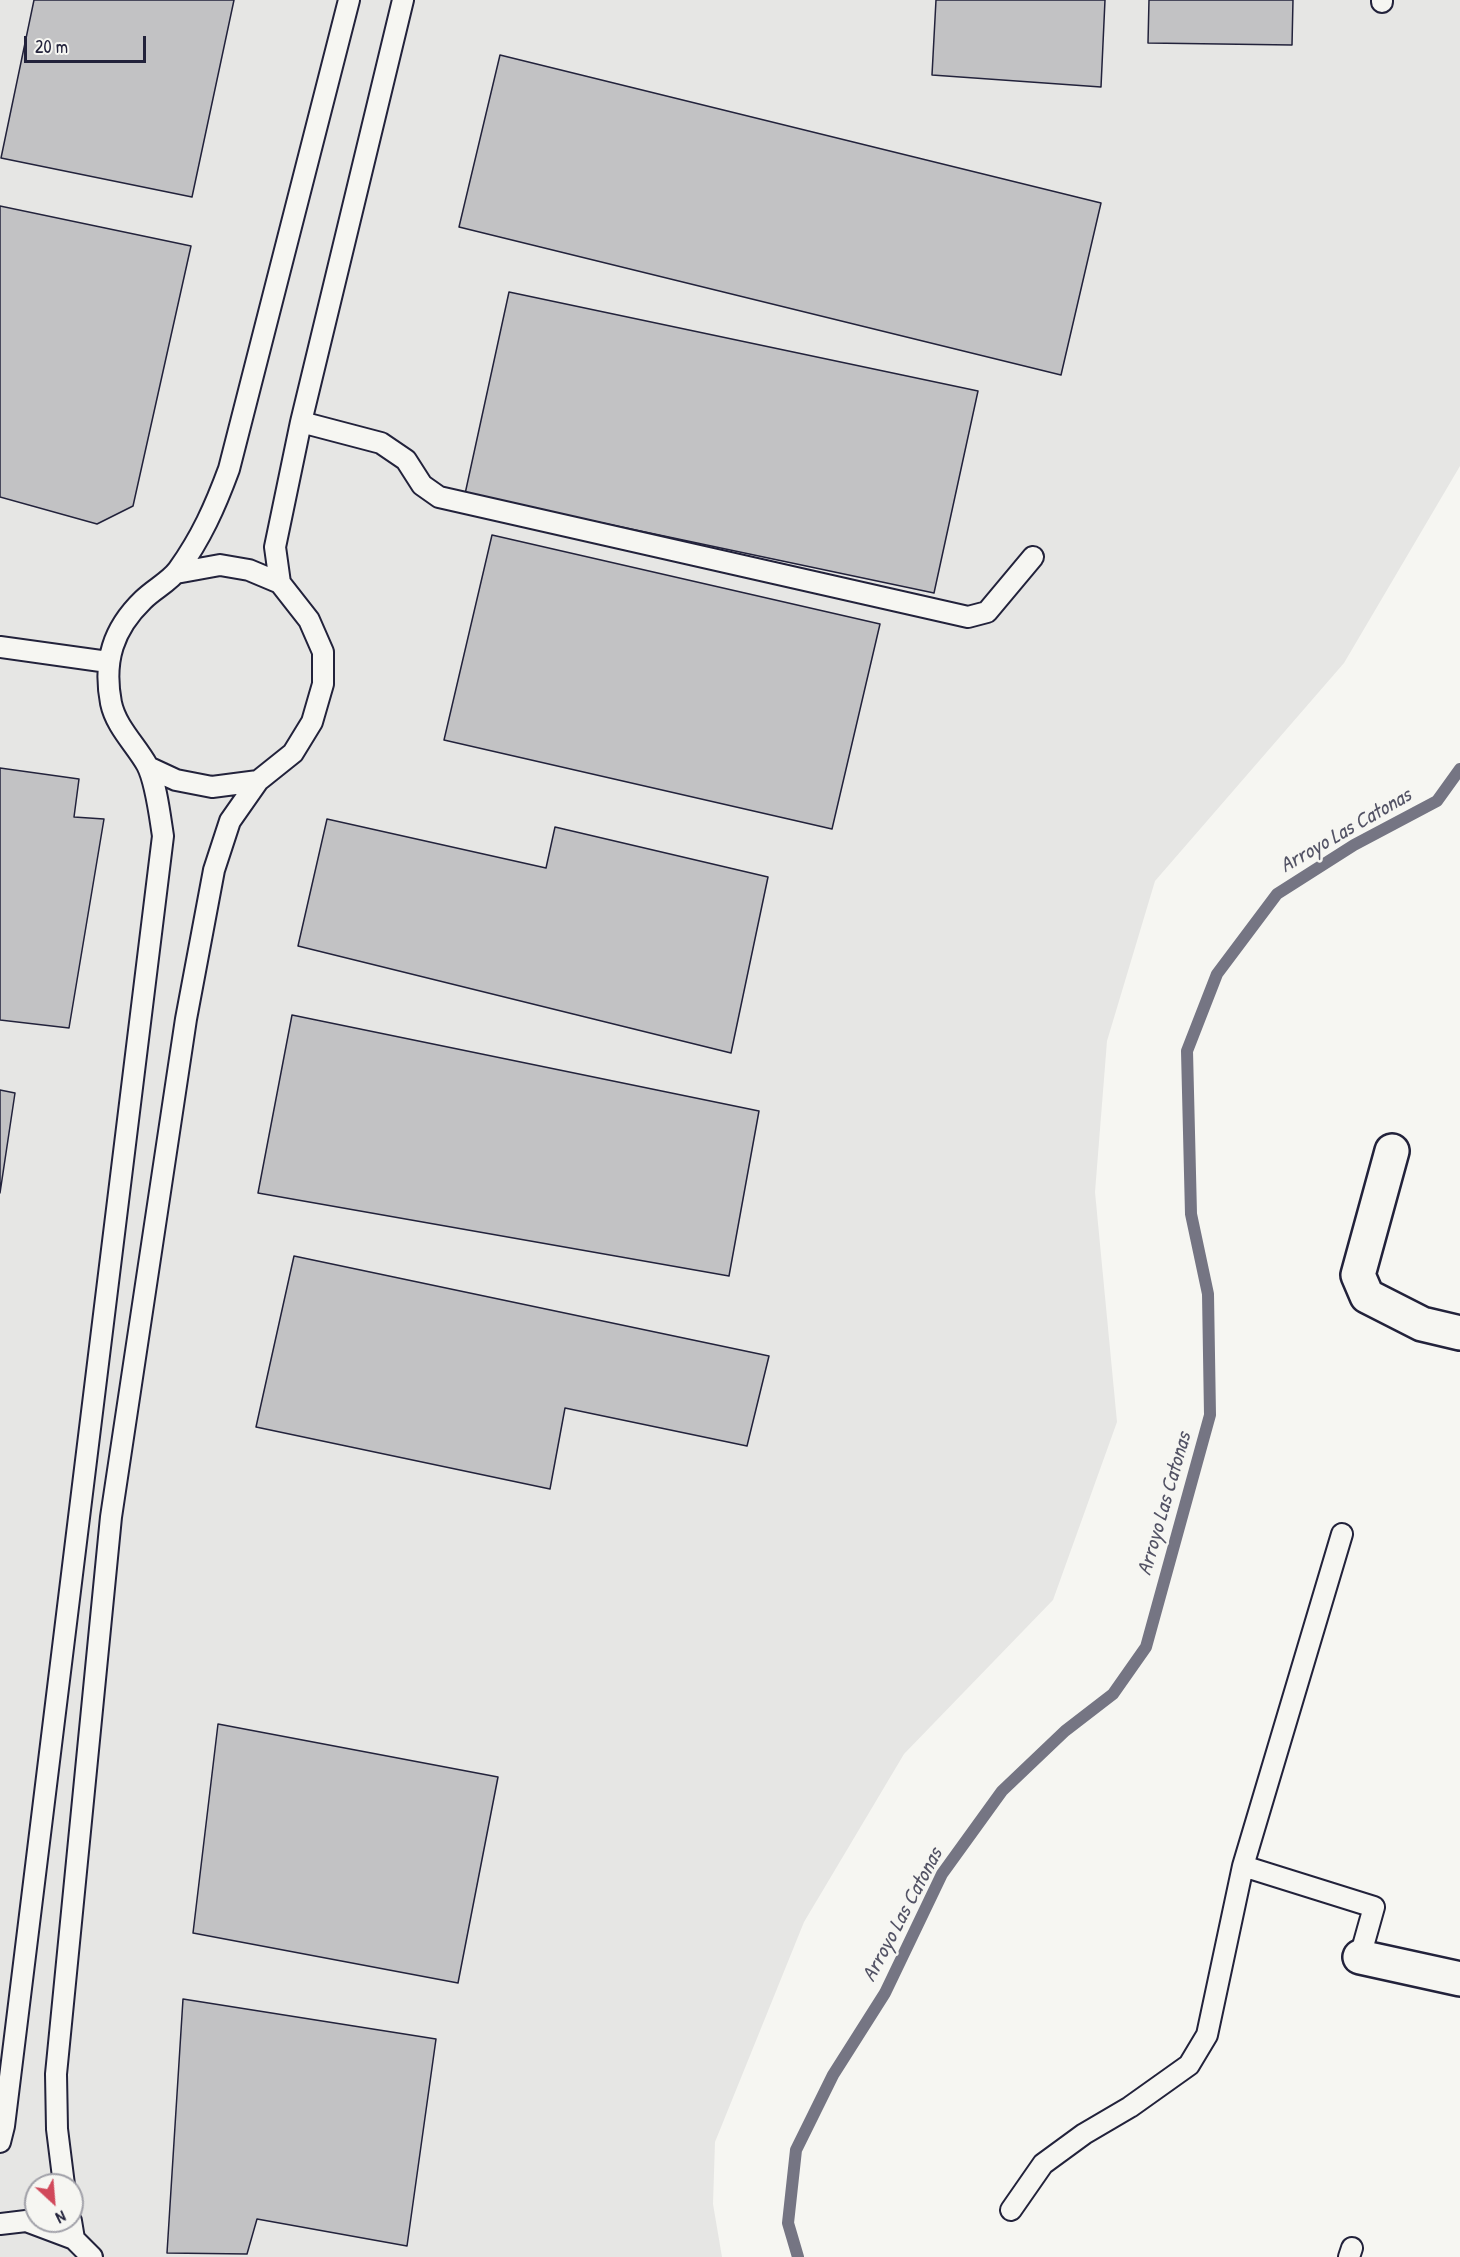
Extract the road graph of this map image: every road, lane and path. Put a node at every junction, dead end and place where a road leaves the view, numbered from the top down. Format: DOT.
graph roads {
  1 [pos="349,0"];
  2 [pos="403,0"];
  3 [pos="301,422"];
  4 [pos="1033,557"];
  5 [pos="176,573"];
  6 [pos="280,583"];
  7 [pos="0,647"];
  8 [pos="108,662"];
  9 [pos="148,767"];
  10 [pos="258,781"];
  11 [pos="1392,1151"];
  12 [pos="1460,1333"];
  13 [pos="1342,1534"];
  14 [pos="1243,1866"];
  15 [pos="1360,1957"];
  16 [pos="1460,1979"];
  17 [pos="0,2142"];
  18 [pos="62,2173"];
  19 [pos="1011,2210"];
  20 [pos="24,2221"];
  21 [pos="0,2224"];
  22 [pos="74,2233"];
  23 [pos="92,2257"];
  1 -- 5 [label="lane"];
  2 -- 3 [label="lane"];
  3 -- 4 [label="lane"];
  3 -- 6 [label="lane"];
  5 -- 6 [label="lane"];
  5 -- 8 [label="lane"];
  6 -- 10 [label="lane"];
  7 -- 8 [label="lane"];
  8 -- 9 [label="lane"];
  9 -- 10 [label="lane"];
  9 -- 17 [label="lane"];
  10 -- 18 [label="lane"];
  11 -- 12 [label="street"];
  13 -- 14 [label="lane"];
  14 -- 15 [label="lane"];
  14 -- 19 [label="lane"];
  15 -- 16 [label="street"];
  20 -- 21 [label="lane"];
  22 -- 23 [label="lane"];
}
